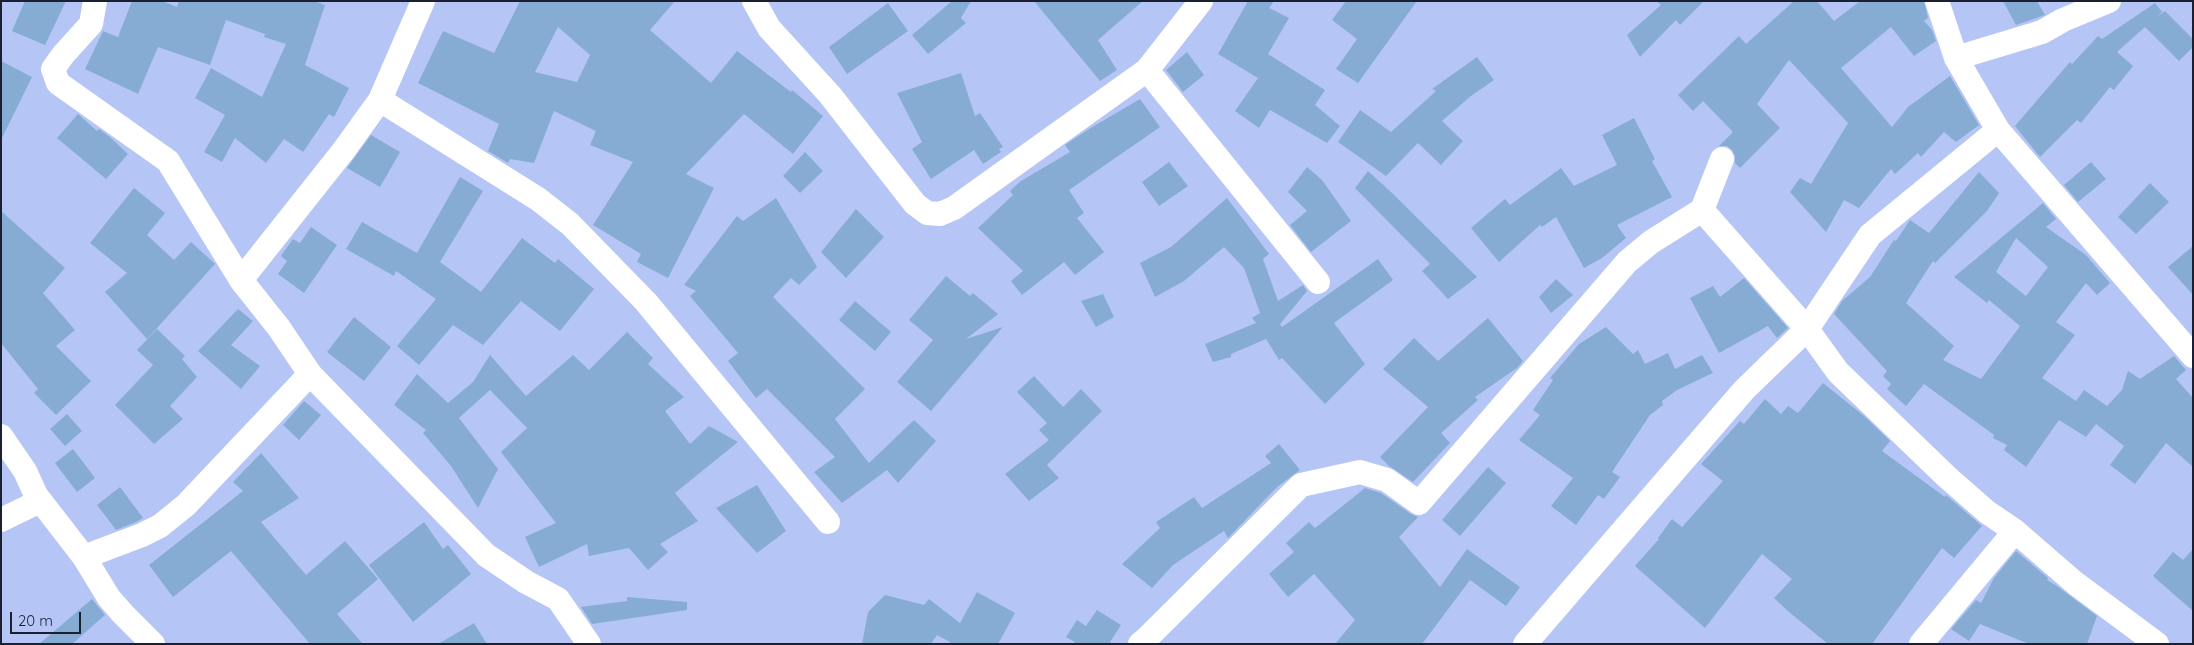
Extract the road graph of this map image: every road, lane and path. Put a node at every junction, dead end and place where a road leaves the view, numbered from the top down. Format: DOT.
graph roads {
  1 [pos="95,1"];
  2 [pos="423,1"];
  3 [pos="754,1"];
  4 [pos="1201,1"];
  5 [pos="1937,1"];
  6 [pos="2109,1"];
  7 [pos="1956,58"];
  8 [pos="1147,70"];
  9 [pos="380,100"];
  10 [pos="1998,130"];
  11 [pos="1722,159"];
  12 [pos="1702,210"];
  13 [pos="241,280"];
  14 [pos="1318,282"];
  15 [pos="1807,329"];
  16 [pos="2193,356"];
  17 [pos="310,374"];
  18 [pos="1,436"];
  19 [pos="40,501"];
  20 [pos="1,520"];
  21 [pos="828,522"];
  22 [pos="2015,531"];
  23 [pos="84,557"];
  24 [pos="2134,637"];
  25 [pos="153,644"];
  26 [pos="589,644"];
  27 [pos="1140,644"];
  28 [pos="1525,644"];
  29 [pos="1921,644"];
  30 [pos="2157,644"];
  1 -- 13 [label="street"];
  2 -- 9 [label="street"];
  3 -- 8 [label="street"];
  4 -- 8 [label="street"];
  5 -- 7 [label="street"];
  6 -- 7 [label="street"];
  7 -- 10 [label="street"];
  8 -- 14 [label="street"];
  9 -- 13 [label="street"];
  9 -- 21 [label="street"];
  10 -- 15 [label="street"];
  10 -- 16 [label="street"];
  11 -- 12 [label="street"];
  12 -- 15 [label="street"];
  12 -- 27 [label="street"];
  13 -- 17 [label="street"];
  15 -- 22 [label="street"];
  15 -- 28 [label="street"];
  17 -- 23 [label="street"];
  17 -- 26 [label="street"];
  18 -- 19 [label="street"];
  19 -- 20 [label="street"];
  19 -- 23 [label="street"];
  22 -- 24 [label="street"];
  22 -- 29 [label="street"];
  23 -- 25 [label="street"];
  24 -- 30 [label="street"];
}
